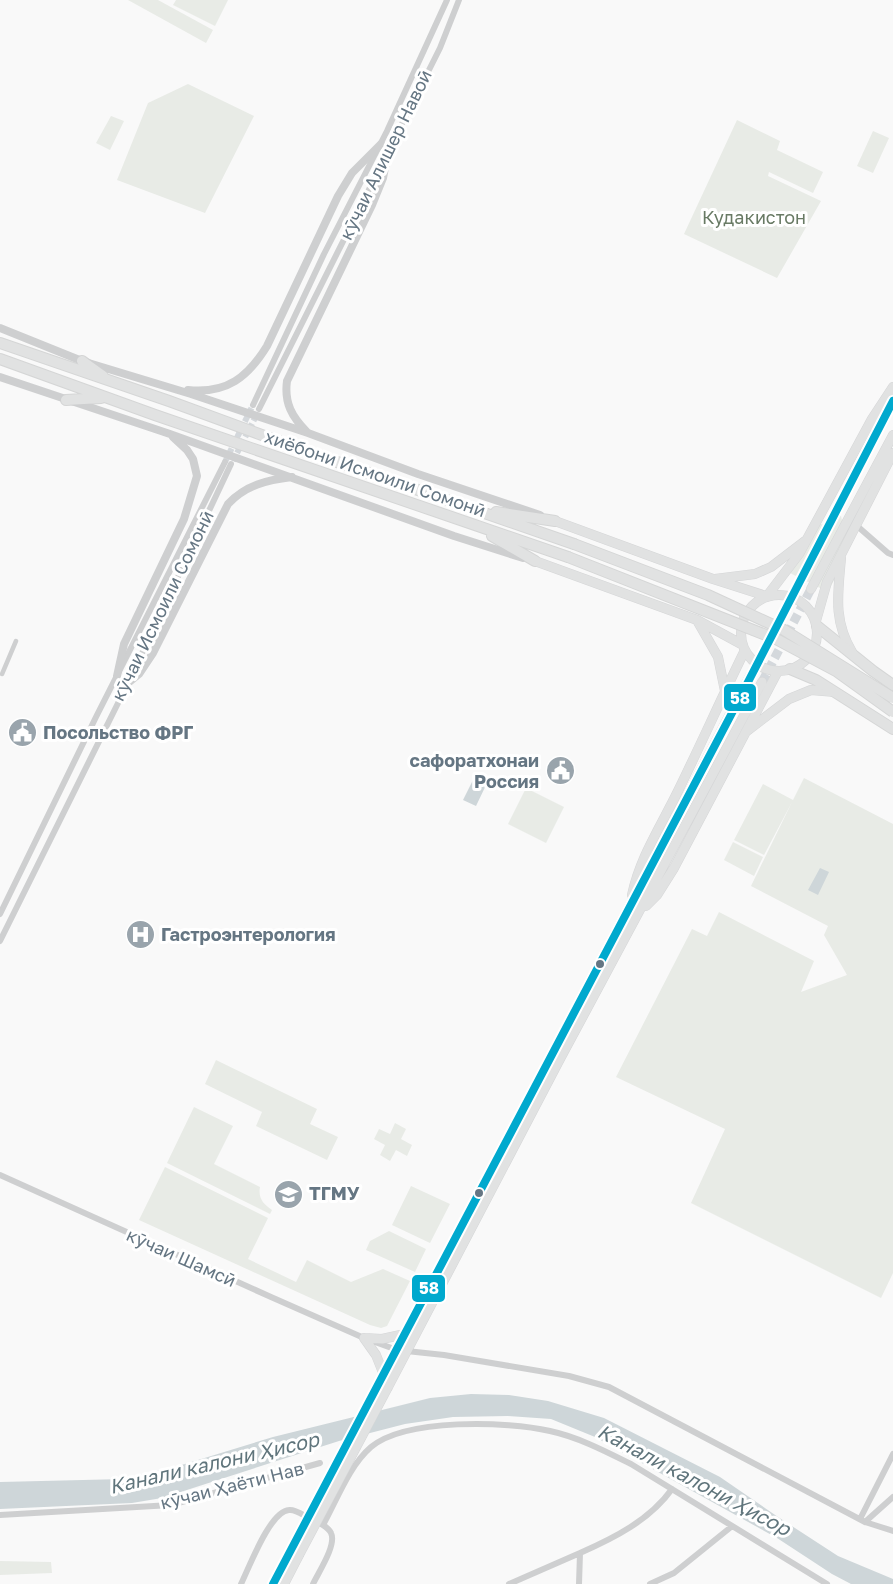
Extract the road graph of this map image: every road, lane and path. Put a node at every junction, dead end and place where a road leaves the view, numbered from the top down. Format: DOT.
graph roads {
  1 [pos="447,0"];
  2 [pos="459,0"];
  3 [pos="430,37"];
  4 [pos="442,43"];
  5 [pos="385,145"];
  6 [pos="0,328"];
  7 [pos="0,343"];
  8 [pos="0,359"];
  9 [pos="82,361"];
  10 [pos="0,378"];
  11 [pos="113,383"];
  12 [pos="893,387"];
  13 [pos="175,389"];
  14 [pos="109,398"];
  15 [pos="66,400"];
  16 [pos="893,401"];
  17 [pos="170,434"];
  18 [pos="308,434"];
  19 [pos="893,435"];
  20 [pos="893,453"];
  21 [pos="293,477"];
  22 [pos="470,507"];
  23 [pos="555,521"];
  24 [pos="471,523"];
  25 [pos="856,525"];
  26 [pos="807,540"];
  27 [pos="842,553"];
  28 [pos="893,555"];
  29 [pos="535,561"];
  30 [pos="713,579"];
  31 [pos="800,583"];
  32 [pos="161,589"];
  33 [pos="811,589"];
  34 [pos="169,593"];
  35 [pos="767,596"];
  36 [pos="697,620"];
  37 [pos="816,623"];
  38 [pos="16,641"];
  39 [pos="744,648"];
  40 [pos="855,657"];
  41 [pos="790,669"];
  42 [pos="777,671"];
  43 [pos="2,674"];
  44 [pos="117,676"];
  45 [pos="750,676"];
  46 [pos="762,682"];
  47 [pos="128,683"];
  48 [pos="893,685"];
  49 [pos="725,691"];
  50 [pos="837,693"];
  51 [pos="893,699"];
  52 [pos="893,712"];
  53 [pos="893,729"];
  54 [pos="745,732"];
  55 [pos="63,785"];
  56 [pos="73,790"];
  57 [pos="629,906"];
  58 [pos="640,912"];
  59 [pos="0,914"];
  60 [pos="0,941"];
  61 [pos="0,1175"];
  62 [pos="405,1334"];
  63 [pos="364,1338"];
  64 [pos="402,1351"];
  65 [pos="384,1381"];
  66 [pos="893,1454"];
  67 [pos="320,1463"];
  68 [pos="672,1490"];
  69 [pos="893,1497"];
  70 [pos="0,1515"];
  71 [pos="862,1521"];
  72 [pos="323,1525"];
  73 [pos="731,1527"];
  74 [pos="893,1531"];
  75 [pos="295,1553"];
  76 [pos="580,1553"];
  77 [pos="241,1584"];
  78 [pos="273,1584"];
  79 [pos="284,1584"];
  80 [pos="312,1584"];
  81 [pos="509,1584"];
  82 [pos="579,1584"];
  83 [pos="650,1584"];
  84 [pos="827,1584"];
  1 -- 3 [label="street, кӯчаи Алишер Навоӣ"];
  2 -- 4 [label="street, кӯчаи Алишер Навоӣ"];
  3 -- 4 [label="street"];
  3 -- 5 [label="street, кӯчаи Алишер Навоӣ"];
  4 -- 5 [label="street, кӯчаи Алишер Навоӣ"];
  5 -- 5 [label="street, кӯчаи Алишер Навоӣ"];
  5 -- 13 [label="street"];
  5 -- 18 [label="street"];
  6 -- 9 [label="street"];
  7 -- 11 [label="highway, хиёбони Исмоили Сомонӣ"];
  8 -- 14 [label="highway, хиёбони Исмоили Сомонӣ"];
  9 -- 11 [label="highway"];
  9 -- 13 [label="street"];
  10 -- 15 [label="street"];
  11 -- 22 [label="highway, хиёбони Исмоили Сомонӣ"];
  12 -- 26 [label="main road"];
  13 -- 18 [label="street"];
  14 -- 15 [label="highway"];
  14 -- 24 [label="highway, хиёбони Исмоили Сомонӣ"];
  15 -- 17 [label="street"];
  16 -- 31 [label="main road"];
  17 -- 21 [label="street"];
  17 -- 44 [label="street"];
  18 -- 23 [label="street"];
  19 -- 33 [label="main road"];
  20 -- 25 [label="main road"];
  21 -- 29 [label="street"];
  21 -- 47 [label="street"];
  22 -- 23 [label="highway"];
  22 -- 51 [label="highway, хиёбони Исмоили Сомонӣ, bridge"];
  23 -- 30 [label="main road"];
  24 -- 29 [label="highway"];
  24 -- 52 [label="highway, хиёбони Исмоили Сомонӣ, bridge"];
  25 -- 27 [label="main road"];
  25 -- 28 [label="street"];
  26 -- 30 [label="main road"];
  26 -- 35 [label="main road"];
  27 -- 37 [label="main road"];
  27 -- 40 [label="main road"];
  29 -- 36 [label="main road"];
  30 -- 35 [label="main road"];
  32 -- 34 [label="street"];
  32 -- 34 [label="street, кӯчаи Исмоили Сомонӣ"];
  32 -- 44 [label="street, кӯчаи Исмоили Сомонӣ"];
  34 -- 47 [label="street, кӯчаи Исмоили Сомонӣ"];
  35 -- 37 [label="main road"];
  35 -- 39 [label="main road"];
  36 -- 39 [label="main road"];
  36 -- 49 [label="main road"];
  37 -- 40 [label="highway"];
  37 -- 41 [label="main road"];
  38 -- 43 [label="street"];
  39 -- 42 [label="main road"];
  39 -- 49 [label="main road"];
  40 -- 48 [label="highway"];
  41 -- 42 [label="main road"];
  41 -- 50 [label="highway"];
  42 -- 54 [label="main road"];
  44 -- 55 [label="street, кӯчаи Исмоили Сомонӣ"];
  45 -- 57 [label="main road"];
  46 -- 58 [label="main road"];
  47 -- 56 [label="street, кӯчаи Исмоили Сомонӣ"];
  49 -- 57 [label="main road"];
  50 -- 53 [label="highway"];
  50 -- 54 [label="main road"];
  54 -- 58 [label="main road"];
  55 -- 56 [label="street"];
  55 -- 59 [label="street, кӯчаи Исмоили Сомонӣ"];
  56 -- 60 [label="street, кӯчаи Исмоили Сомонӣ"];
  57 -- 62 [label="main road"];
  58 -- 64 [label="main road"];
  61 -- 63 [label="street, кӯчаи Шамсӣ"];
  62 -- 63 [label="main road"];
  62 -- 64 [label="main road"];
  63 -- 64 [label="street, кӯчаи Шамсӣ"];
  63 -- 65 [label="main road"];
  64 -- 65 [label="main road"];
  64 -- 71 [label="street, кӯчаи Шамсӣ"];
  65 -- 75 [label="main road, bridge"];
  66 -- 71 [label="street"];
  67 -- 70 [label="street, кӯчаи Ҳаёти Нав"];
  68 -- 72 [label="street"];
  68 -- 73 [label="street"];
  68 -- 76 [label="street"];
  69 -- 71 [label="street"];
  71 -- 74 [label="street, кӯчаи Шамсӣ"];
  72 -- 77 [label="street"];
  72 -- 80 [label="street"];
  73 -- 83 [label="street"];
  73 -- 84 [label="street"];
  75 -- 78 [label="main road"];
  75 -- 79 [label="main road"];
  76 -- 81 [label="street"];
  76 -- 82 [label="street"];
}
